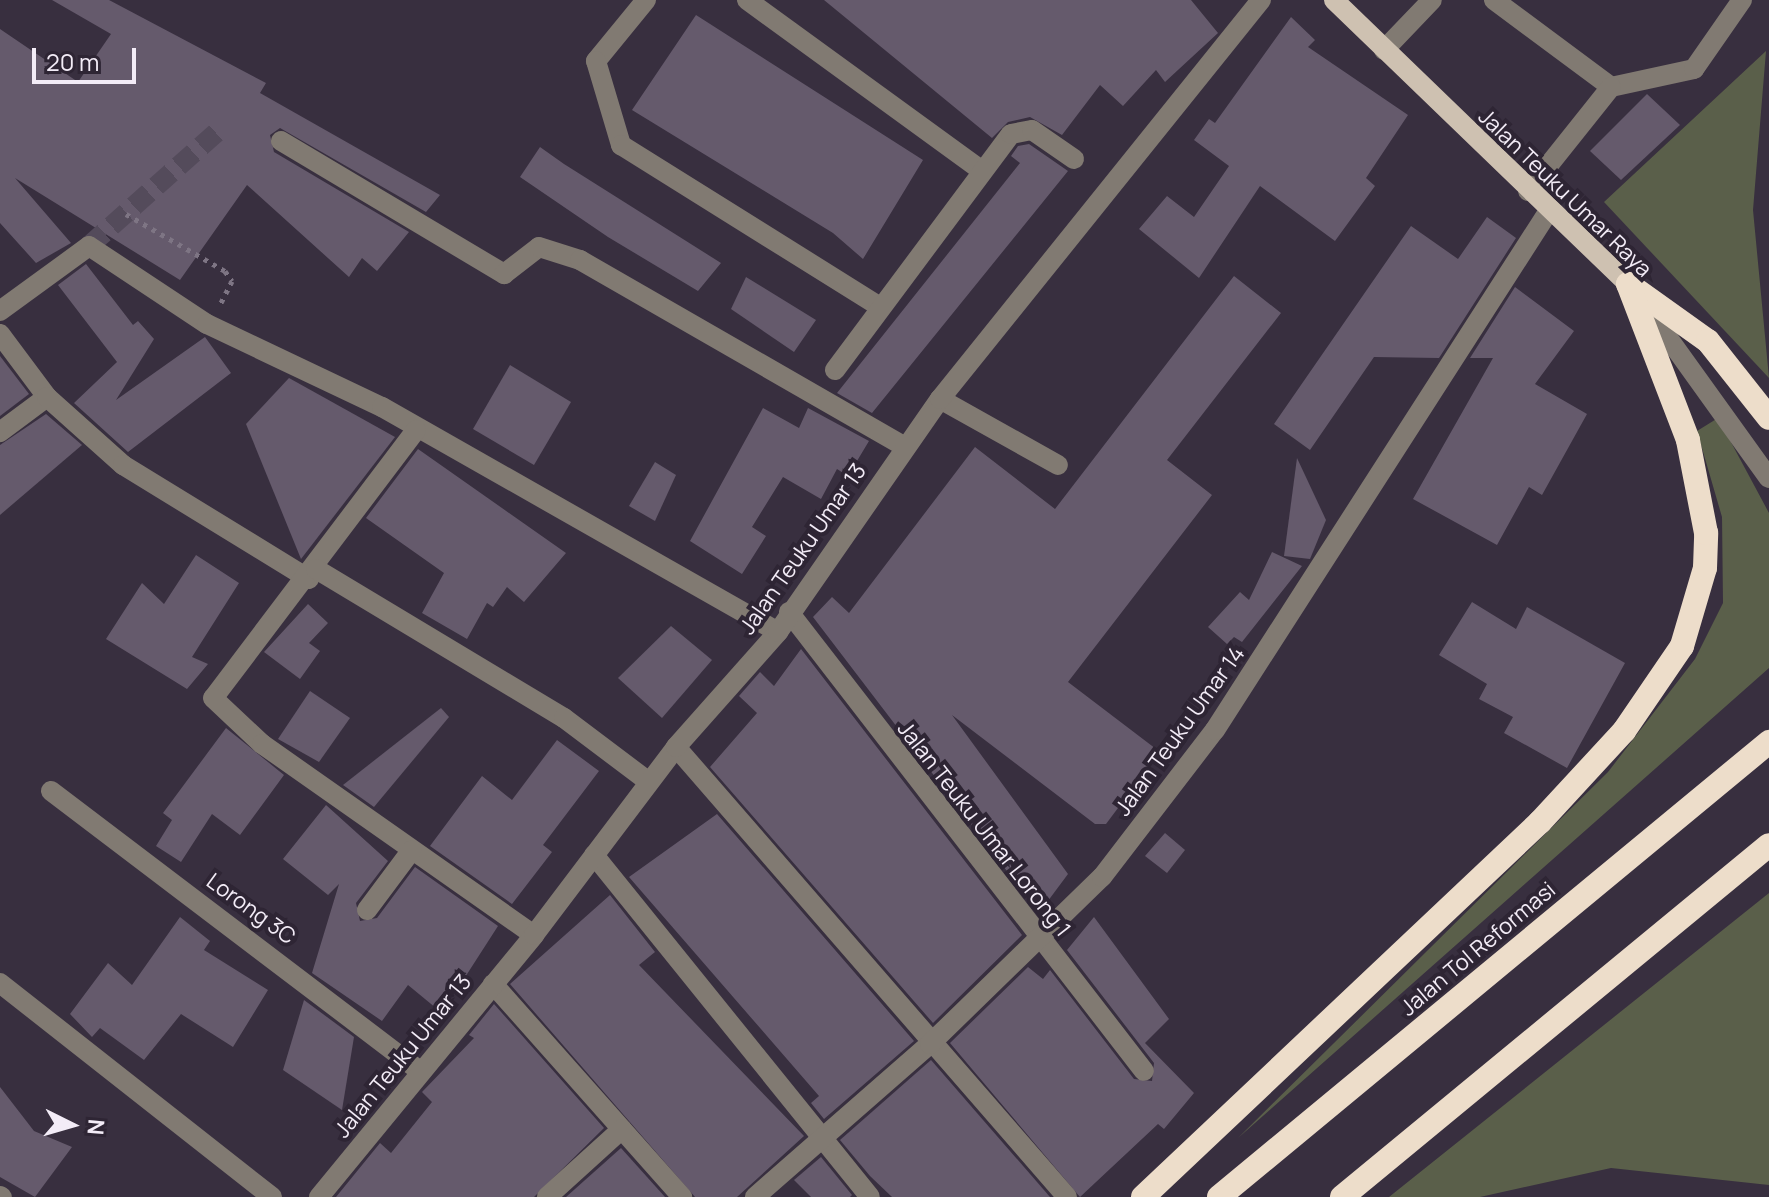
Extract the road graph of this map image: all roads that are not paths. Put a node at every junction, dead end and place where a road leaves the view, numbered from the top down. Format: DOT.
graph roads {
  1 [pos="646,0"];
  2 [pos="747,0"];
  3 [pos="1261,0"];
  4 [pos="1334,0"];
  5 [pos="1432,0"];
  6 [pos="1494,0"];
  7 [pos="1742,0"];
  8 [pos="1384,50"];
  9 [pos="1611,87"];
  10 [pos="281,141"];
  11 [pos="1074,159"];
  12 [pos="982,171"];
  13 [pos="1528,191"];
  14 [pos="1548,212"];
  15 [pos="1628,284"];
  16 [pos="880,307"];
  17 [pos="0,311"];
  18 [pos="0,334"];
  19 [pos="835,370"];
  20 [pos="47,397"];
  21 [pos="940,399"];
  22 [pos="1769,418"];
  23 [pos="416,430"];
  24 [pos="0,432"];
  25 [pos="905,447"];
  26 [pos="1058,465"];
  27 [pos="1769,478"];
  28 [pos="312,574"];
  29 [pos="789,612"];
  30 [pos="778,632"];
  31 [pos="1769,742"];
  32 [pos="676,747"];
  33 [pos="649,782"];
  34 [pos="51,791"];
  35 [pos="1769,845"];
  36 [pos="411,851"];
  37 [pos="594,855"];
  38 [pos="367,910"];
  39 [pos="534,935"];
  40 [pos="1040,942"];
  41 [pos="0,983"];
  42 [pos="493,984"];
  43 [pos="930,1044"];
  44 [pos="420,1071"];
  45 [pos="1144,1071"];
  46 [pos="622,1129"];
  47 [pos="818,1138"];
  48 [pos="272,1197"];
  49 [pos="319,1197"];
  50 [pos="547,1197"];
  51 [pos="682,1197"];
  52 [pos="755,1197"];
  53 [pos="870,1197"];
  54 [pos="1067,1197"];
  55 [pos="1143,1197"];
  56 [pos="1219,1197"];
  57 [pos="1342,1197"];
  1 -- 16 [label="street"];
  2 -- 12 [label="street"];
  3 -- 21 [label="street, Jalan Teuku Umar 13"];
  4 -- 8 [label="main road, Jalan Teuku Umar Raya"];
  5 -- 8 [label="street"];
  6 -- 9 [label="street"];
  7 -- 9 [label="street"];
  8 -- 13 [label="main road, Jalan Teuku Umar Raya"];
  9 -- 13 [label="street"];
  10 -- 25 [label="street"];
  11 -- 12 [label="street"];
  12 -- 16 [label="street"];
  13 -- 14 [label="main road, Jalan Teuku Umar Raya"];
  14 -- 15 [label="main road, Jalan Teuku Umar Raya"];
  14 -- 40 [label="street, Jalan Teuku Umar 14"];
  15 -- 22 [label="highway"];
  15 -- 27 [label="street, Jalan Teuku Umar Raya"];
  15 -- 55 [label="highway"];
  16 -- 19 [label="street"];
  17 -- 23 [label="street"];
  18 -- 20 [label="street"];
  20 -- 24 [label="street"];
  20 -- 28 [label="street"];
  21 -- 25 [label="street, Jalan Teuku Umar 13"];
  21 -- 26 [label="street"];
  23 -- 28 [label="street"];
  23 -- 30 [label="street"];
  25 -- 29 [label="street, Jalan Teuku Umar 13"];
  28 -- 33 [label="street"];
  28 -- 36 [label="street"];
  29 -- 30 [label="street, Jalan Teuku Umar 13"];
  29 -- 40 [label="street, Jalan Teuku Umar Lorong 1"];
  30 -- 32 [label="street, Jalan Teuku Umar 13"];
  31 -- 56 [label="highway, Jalan Tol Reformasi"];
  32 -- 33 [label="street, Jalan Teuku Umar 13"];
  32 -- 43 [label="street"];
  33 -- 37 [label="street, Jalan Teuku Umar 13"];
  34 -- 44 [label="street, Lorong 3C"];
  35 -- 57 [label="highway"];
  36 -- 38 [label="street"];
  36 -- 39 [label="street"];
  37 -- 39 [label="street, Jalan Teuku Umar 13"];
  37 -- 47 [label="street"];
  39 -- 42 [label="street, Jalan Teuku Umar 13"];
  40 -- 43 [label="street, Jalan Teuku Umar 14"];
  40 -- 45 [label="street, Jalan Teuku Umar Lorong 1"];
  41 -- 48 [label="street"];
  42 -- 44 [label="street, Jalan Teuku Umar 13"];
  42 -- 46 [label="street"];
  43 -- 47 [label="street, Jalan Teuku Umar 14"];
  43 -- 54 [label="street"];
  44 -- 49 [label="street, Jalan Teuku Umar 13"];
  46 -- 50 [label="street"];
  46 -- 51 [label="street"];
  47 -- 52 [label="street, Jalan Teuku Umar 14"];
  47 -- 53 [label="street"];
}
